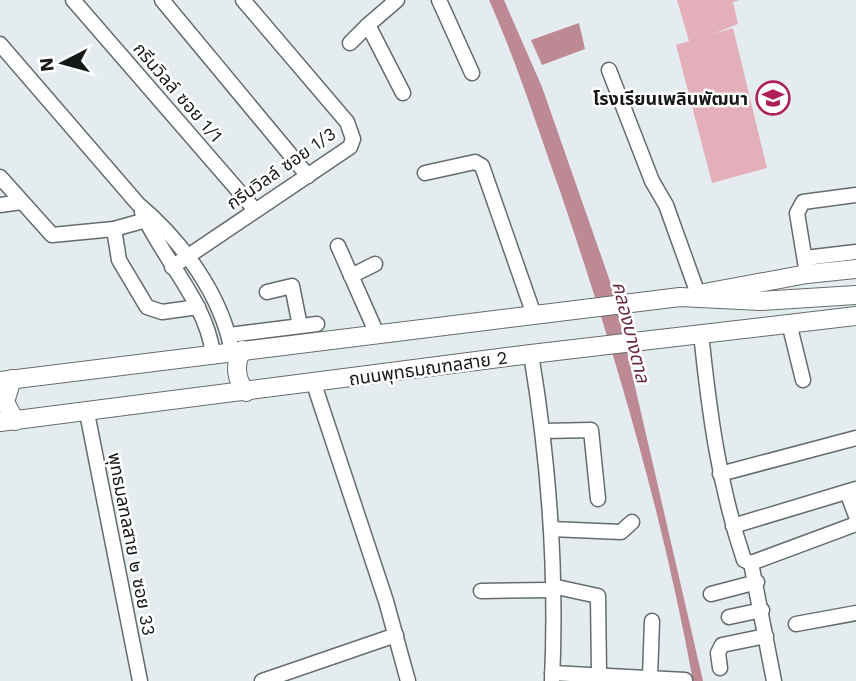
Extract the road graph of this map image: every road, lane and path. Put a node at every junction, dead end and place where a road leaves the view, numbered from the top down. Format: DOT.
graph roads {
  1 [pos="73,0"];
  2 [pos="162,0"];
  3 [pos="243,0"];
  4 [pos="397,0"];
  5 [pos="439,0"];
  6 [pos="368,25"];
  7 [pos="350,43"];
  8 [pos="0,44"];
  9 [pos="609,70"];
  10 [pos="472,73"];
  11 [pos="403,93"];
  12 [pos="425,173"];
  13 [pos="308,176"];
  14 [pos="0,177"];
  15 [pos="856,195"];
  16 [pos="21,202"];
  17 [pos="138,204"];
  18 [pos="0,205"];
  19 [pos="255,210"];
  20 [pos="146,220"];
  21 [pos="114,229"];
  22 [pos="338,246"];
  23 [pos="856,252"];
  24 [pos="187,257"];
  25 [pos="375,264"];
  26 [pos="806,266"];
  27 [pos="172,267"];
  28 [pos="856,269"];
  29 [pos="351,276"];
  30 [pos="267,292"];
  31 [pos="856,295"];
  32 [pos="689,296"];
  33 [pos="198,307"];
  34 [pos="534,315"];
  35 [pos="856,316"];
  36 [pos="836,318"];
  37 [pos="789,323"];
  38 [pos="856,323"];
  39 [pos="317,324"];
  40 [pos="300,326"];
  41 [pos="701,333"];
  42 [pos="377,334"];
  43 [pos="234,346"];
  44 [pos="213,354"];
  45 [pos="531,354"];
  46 [pos="6,380"];
  47 [pos="803,380"];
  48 [pos="314,384"];
  49 [pos="246,393"];
  50 [pos="87,413"];
  51 [pos="7,421"];
  52 [pos="544,431"];
  53 [pos="856,438"];
  54 [pos="720,474"];
  55 [pos="852,491"];
  56 [pos="597,499"];
  57 [pos="856,516"];
  58 [pos="632,522"];
  59 [pos="856,524"];
  60 [pos="733,526"];
  61 [pos="551,529"];
  62 [pos="751,563"];
  63 [pos="757,582"];
  64 [pos="552,588"];
  65 [pos="481,591"];
  66 [pos="711,594"];
  67 [pos="762,610"];
  68 [pos="856,613"];
  69 [pos="729,617"];
  70 [pos="652,621"];
  71 [pos="796,624"];
  72 [pos="396,635"];
  73 [pos="766,636"];
  74 [pos="720,668"];
  75 [pos="599,673"];
  76 [pos="552,677"];
  77 [pos="650,677"];
  78 [pos="685,680"];
  79 [pos="140,681"];
  80 [pos="262,681"];
  81 [pos="408,681"];
  82 [pos="774,681"];
  1 -- 19 [label="street, กรีนวิลล์ ซอย 1/1"];
  2 -- 13 [label="street"];
  3 -- 13 [label="street, กรีนวิลล์ ซอย 1/3"];
  4 -- 6 [label="street"];
  5 -- 10 [label="street"];
  6 -- 7 [label="street"];
  6 -- 11 [label="street"];
  8 -- 17 [label="street"];
  9 -- 32 [label="street"];
  12 -- 34 [label="street"];
  13 -- 19 [label="street, กรีนวิลล์ ซอย 1/3"];
  14 -- 16 [label="street"];
  15 -- 26 [label="street"];
  16 -- 18 [label="street"];
  16 -- 21 [label="street"];
  17 -- 20 [label="street"];
  17 -- 24 [label="street"];
  19 -- 24 [label="street, กรีนวิลล์ ซอย 1/3"];
  20 -- 21 [label="street"];
  20 -- 27 [label="street"];
  21 -- 33 [label="street"];
  22 -- 29 [label="street"];
  23 -- 26 [label="street"];
  24 -- 27 [label="street, กรีนวิลล์ ซอย 1/3"];
  24 -- 43 [label="street"];
  25 -- 29 [label="street"];
  26 -- 28 [label="main road"];
  26 -- 32 [label="main road"];
  27 -- 33 [label="street"];
  29 -- 42 [label="street"];
  30 -- 40 [label="street"];
  31 -- 32 [label="main road"];
  32 -- 34 [label="main road"];
  33 -- 44 [label="street"];
  34 -- 42 [label="main road"];
  35 -- 36 [label="main road, ถนนพุทธมณฑลสาย 2"];
  36 -- 37 [label="main road, ถนนพุทธมณฑลสาย 2"];
  36 -- 38 [label="main road"];
  37 -- 41 [label="main road, ถนนพุทธมณฑลสาย 2"];
  37 -- 47 [label="street"];
  39 -- 40 [label="street"];
  40 -- 43 [label="street"];
  41 -- 45 [label="main road, ถนนพุทธมณฑลสาย 2"];
  41 -- 54 [label="street"];
  42 -- 43 [label="main road"];
  43 -- 44 [label="main road"];
  43 -- 49 [label="main road"];
  44 -- 46 [label="main road"];
  45 -- 48 [label="main road, ถนนพุทธมณฑลสาย 2"];
  45 -- 52 [label="street"];
  46 -- 51 [label="main road"];
  48 -- 49 [label="main road, ถนนพุทธมณฑลสาย 2"];
  48 -- 72 [label="street"];
  49 -- 50 [label="main road, ถนนพุทธมณฑลสาย 2"];
  50 -- 51 [label="main road, ถนนพุทธมณฑลสาย 2"];
  50 -- 79 [label="street, พุทธมลฑลสาย ๒ ซอย 33"];
  52 -- 56 [label="street"];
  52 -- 61 [label="street"];
  53 -- 54 [label="street"];
  54 -- 60 [label="street"];
  55 -- 57 [label="street"];
  55 -- 60 [label="street"];
  58 -- 61 [label="street"];
  59 -- 62 [label="street"];
  60 -- 62 [label="street"];
  61 -- 64 [label="street"];
  62 -- 63 [label="street"];
  63 -- 66 [label="street"];
  63 -- 67 [label="street"];
  64 -- 65 [label="street"];
  64 -- 75 [label="street"];
  64 -- 76 [label="street"];
  67 -- 69 [label="street"];
  67 -- 73 [label="street"];
  68 -- 71 [label="street"];
  70 -- 77 [label="street"];
  72 -- 80 [label="street"];
  72 -- 81 [label="street"];
  73 -- 74 [label="street"];
  73 -- 82 [label="street"];
  75 -- 76 [label="street"];
  75 -- 77 [label="street"];
  77 -- 78 [label="street"];
}
